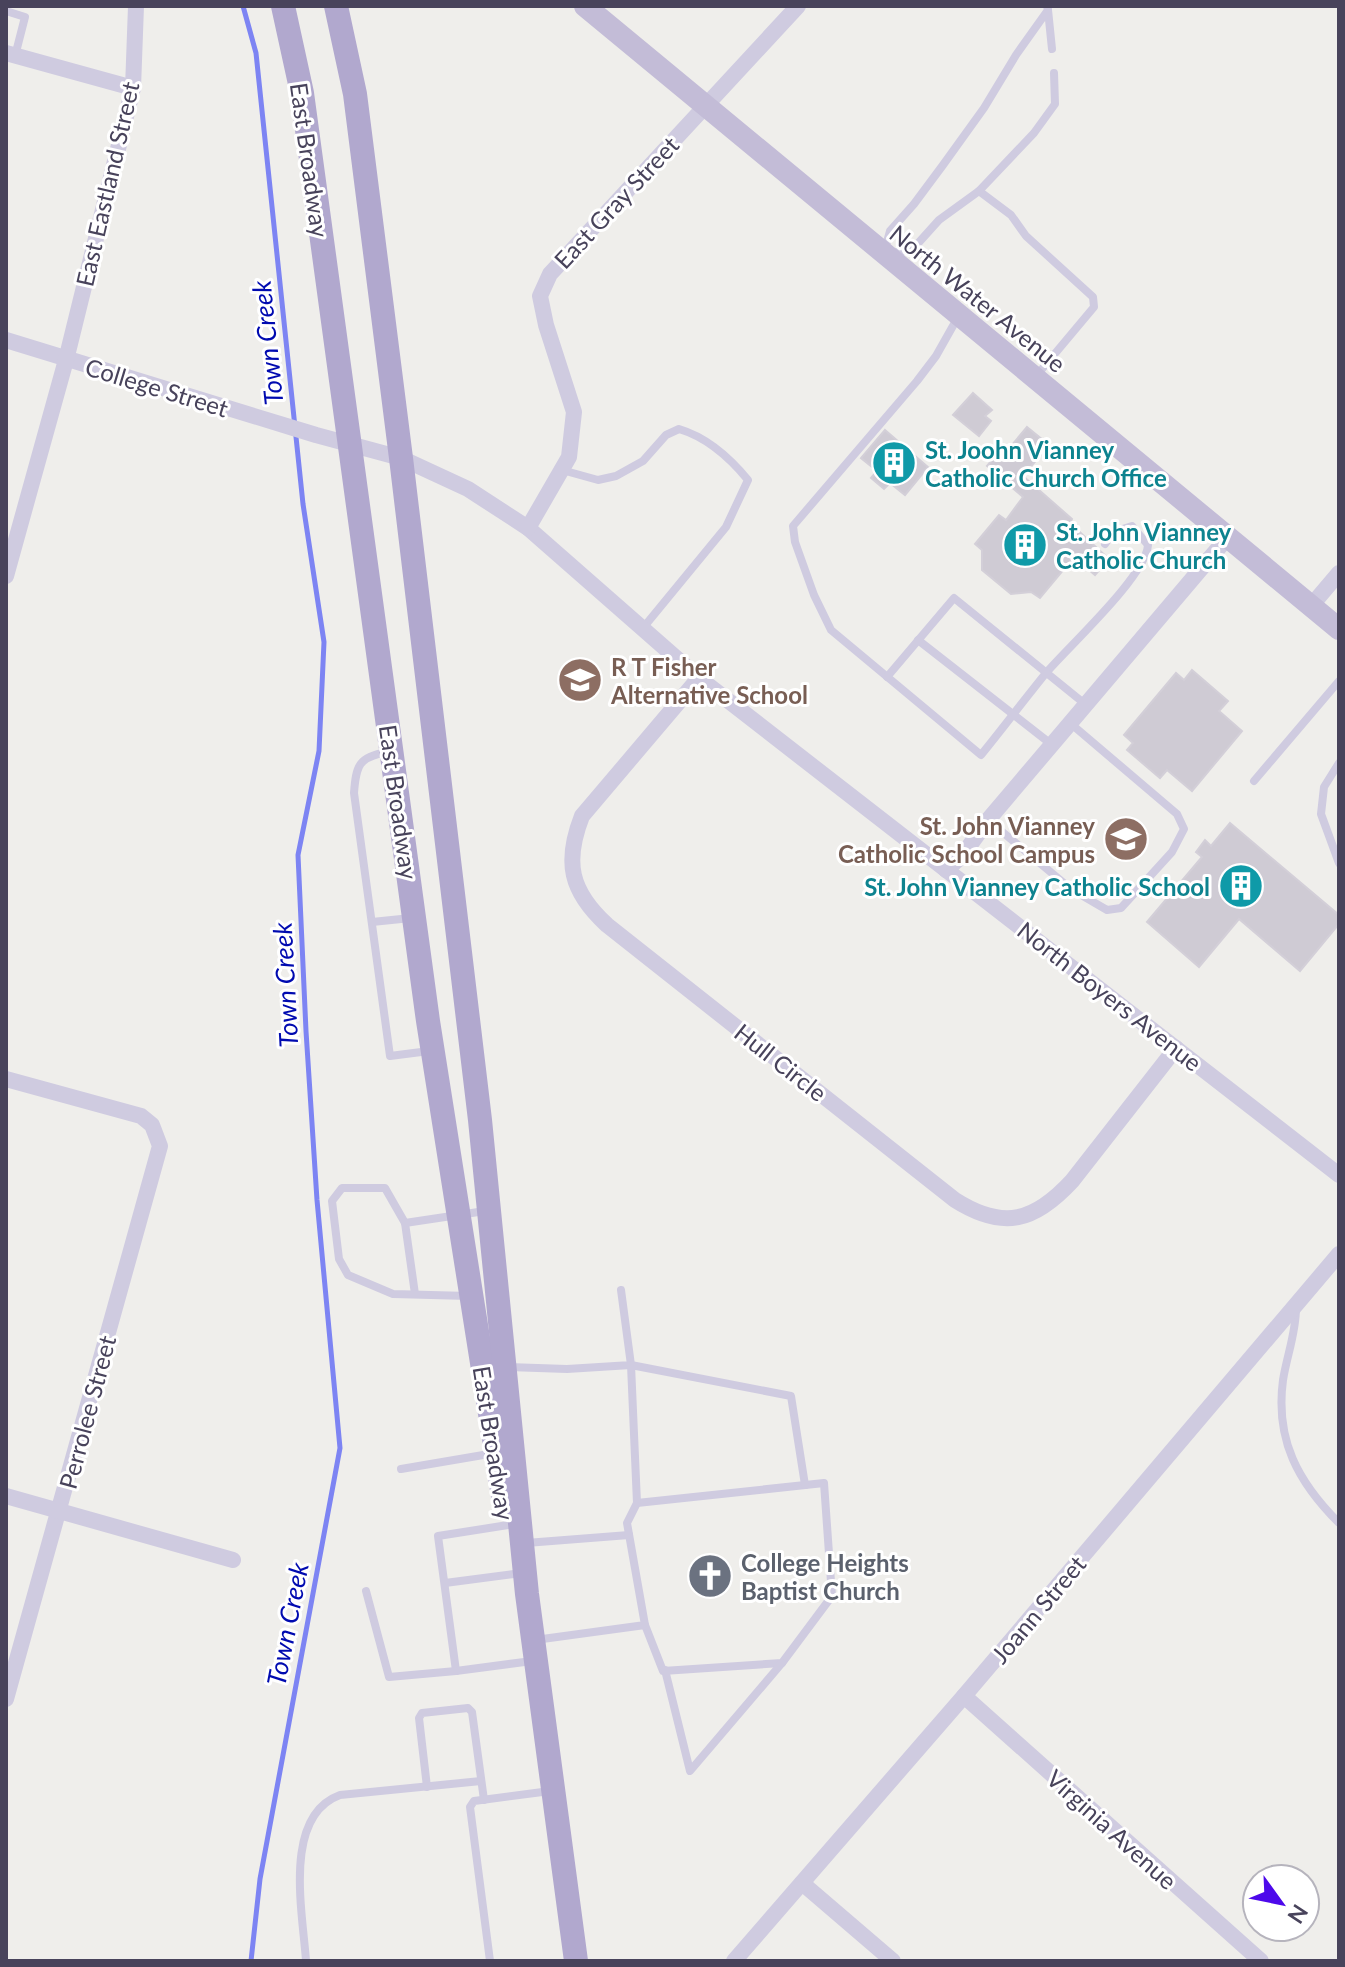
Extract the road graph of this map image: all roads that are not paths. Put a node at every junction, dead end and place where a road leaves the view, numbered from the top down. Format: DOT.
graph roads {
  1 [pos="136,6"];
  2 [pos="283,6"];
  3 [pos="585,6"];
  4 [pos="798,6"];
  5 [pos="338,8"];
  6 [pos="1048,8"];
  7 [pos="6,11"];
  8 [pos="1052,49"];
  9 [pos="10,55"];
  10 [pos="1054,73"];
  11 [pos="133,88"];
  12 [pos="705,106"];
  13 [pos="979,191"];
  14 [pos="883,255"];
  15 [pos="959,316"];
  16 [pos="6,340"];
  17 [pos="66,360"];
  18 [pos="1034,378"];
  19 [pos="351,445"];
  20 [pos="401,458"];
  21 [pos="562,470"];
  22 [pos="468,489"];
  23 [pos="528,528"];
  24 [pos="1227,538"];
  25 [pos="1105,544"];
  26 [pos="1339,573"];
  27 [pos="6,576"];
  28 [pos="1311,606"];
  29 [pos="643,628"];
  30 [pos="1339,629"];
  31 [pos="918,640"];
  32 [pos="1047,673"];
  33 [pos="887,677"];
  34 [pos="699,678"];
  35 [pos="1339,681"];
  36 [pos="1086,704"];
  37 [pos="1013,715"];
  38 [pos="1070,723"];
  39 [pos="1052,745"];
  40 [pos="392,751"];
  41 [pos="1339,763"];
  42 [pos="1254,781"];
  43 [pos="988,820"];
  44 [pos="1339,863"];
  45 [pos="946,870"];
  46 [pos="414,917"];
  47 [pos="372,922"];
  48 [pos="1176,1048"];
  49 [pos="433,1051"];
  50 [pos="6,1079"];
  51 [pos="1339,1175"];
  52 [pos="489,1210"];
  53 [pos="457,1215"];
  54 [pos="405,1223"];
  55 [pos="1339,1254"];
  56 [pos="621,1290"];
  57 [pos="415,1294"];
  58 [pos="469,1296"];
  59 [pos="1297,1304"];
  60 [pos="631,1365"];
  61 [pos="505,1367"];
  62 [pos="496,1453"];
  63 [pos="401,1469"];
  64 [pos="805,1485"];
  65 [pos="6,1496"];
  66 [pos="637,1503"];
  67 [pos="59,1512"];
  68 [pos="1339,1523"];
  69 [pos="629,1535"];
  70 [pos="513,1538"];
  71 [pos="233,1560"];
  72 [pos="445,1583"];
  73 [pos="520,1584"];
  74 [pos="366,1591"];
  75 [pos="645,1625"];
  76 [pos="535,1651"];
  77 [pos="782,1663"];
  78 [pos="665,1670"];
  79 [pos="456,1671"];
  80 [pos="964,1696"];
  81 [pos="6,1699"];
  82 [pos="481,1781"];
  83 [pos="427,1787"];
  84 [pos="553,1790"];
  85 [pos="484,1800"];
  86 [pos="802,1883"];
  87 [pos="306,1961"];
  88 [pos="490,1961"];
  89 [pos="576,1961"];
  90 [pos="734,1961"];
  91 [pos="893,1961"];
  92 [pos="1261,1961"];
  1 -- 11 [label="street, East Eastland Street"];
  2 -- 19 [label="main road, East Broadway"];
  3 -- 12 [label="main road, North Water Avenue"];
  4 -- 12 [label="street, East Gray Street"];
  5 -- 20 [label="main road, East Broadway"];
  6 -- 8 [label="lane"];
  6 -- 14 [label="lane"];
  7 -- 9 [label="lane"];
  9 -- 11 [label="street"];
  10 -- 13 [label="lane"];
  11 -- 17 [label="street, East Eastland Street"];
  12 -- 14 [label="main road, North Water Avenue"];
  12 -- 21 [label="street, East Gray Street"];
  13 -- 14 [label="lane"];
  13 -- 18 [label="lane"];
  14 -- 15 [label="main road, North Water Avenue"];
  15 -- 18 [label="main road, North Water Avenue"];
  15 -- 33 [label="lane"];
  16 -- 17 [label="street, College Street"];
  17 -- 19 [label="street, College Street"];
  17 -- 27 [label="street, East Eastland Street"];
  18 -- 24 [label="main road, North Water Avenue"];
  19 -- 20 [label="street, College Street"];
  19 -- 40 [label="main road, East Broadway"];
  20 -- 22 [label="street, College Street"];
  20 -- 52 [label="main road, East Broadway"];
  21 -- 23 [label="street, East Gray Street"];
  21 -- 29 [label="lane"];
  22 -- 23 [label="street, North Boyers Avenue"];
  23 -- 29 [label="street, North Boyers Avenue"];
  24 -- 28 [label="main road, North Water Avenue"];
  24 -- 36 [label="street"];
  25 -- 32 [label="lane"];
  26 -- 28 [label="street"];
  28 -- 30 [label="main road, North Water Avenue"];
  29 -- 34 [label="street, North Boyers Avenue"];
  31 -- 32 [label="lane"];
  31 -- 33 [label="lane"];
  31 -- 37 [label="lane"];
  32 -- 36 [label="lane"];
  32 -- 37 [label="lane"];
  33 -- 37 [label="lane"];
  34 -- 45 [label="street, North Boyers Avenue"];
  34 -- 48 [label="street, Hull Circle"];
  35 -- 42 [label="lane"];
  36 -- 38 [label="street"];
  37 -- 39 [label="lane"];
  38 -- 39 [label="street"];
  38 -- 43 [label="lane"];
  39 -- 43 [label="street"];
  40 -- 46 [label="main road, East Broadway"];
  40 -- 47 [label="lane"];
  41 -- 44 [label="lane"];
  43 -- 45 [label="street"];
  45 -- 48 [label="street, North Boyers Avenue"];
  46 -- 47 [label="lane"];
  46 -- 49 [label="main road, East Broadway"];
  47 -- 49 [label="lane"];
  48 -- 51 [label="street, North Boyers Avenue"];
  49 -- 53 [label="main road, East Broadway"];
  50 -- 67 [label="street, Perrolee Street"];
  52 -- 53 [label="lane"];
  52 -- 61 [label="main road, East Broadway"];
  53 -- 54 [label="lane"];
  53 -- 58 [label="main road, East Broadway"];
  54 -- 57 [label="lane"];
  54 -- 57 [label="lane"];
  55 -- 59 [label="street, Joann Street"];
  56 -- 60 [label="lane"];
  57 -- 58 [label="lane"];
  58 -- 62 [label="main road, East Broadway"];
  59 -- 68 [label="lane"];
  59 -- 80 [label="street, Joann Street"];
  60 -- 61 [label="lane"];
  60 -- 64 [label="lane"];
  60 -- 66 [label="lane"];
  61 -- 70 [label="main road, East Broadway"];
  62 -- 63 [label="lane"];
  62 -- 70 [label="main road, East Broadway"];
  64 -- 66 [label="lane"];
  64 -- 77 [label="lane"];
  65 -- 67 [label="street"];
  66 -- 69 [label="lane"];
  67 -- 71 [label="street"];
  67 -- 81 [label="street, Perrolee Street"];
  69 -- 70 [label="lane"];
  69 -- 75 [label="lane"];
  70 -- 72 [label="lane"];
  70 -- 73 [label="main road, East Broadway"];
  72 -- 73 [label="lane"];
  72 -- 79 [label="lane"];
  73 -- 76 [label="main road, East Broadway"];
  74 -- 79 [label="lane"];
  75 -- 76 [label="lane"];
  75 -- 78 [label="lane"];
  76 -- 79 [label="lane"];
  76 -- 84 [label="main road, East Broadway"];
  77 -- 78 [label="lane"];
  77 -- 78 [label="lane"];
  80 -- 86 [label="street, Joann Street"];
  80 -- 92 [label="street, Virginia Avenue"];
  82 -- 83 [label="lane"];
  82 -- 83 [label="lane"];
  82 -- 85 [label="lane"];
  83 -- 87 [label="lane"];
  84 -- 85 [label="lane"];
  84 -- 89 [label="main road, East Broadway"];
  85 -- 88 [label="lane"];
  86 -- 90 [label="street, Joann Street"];
  86 -- 91 [label="street"];
}
